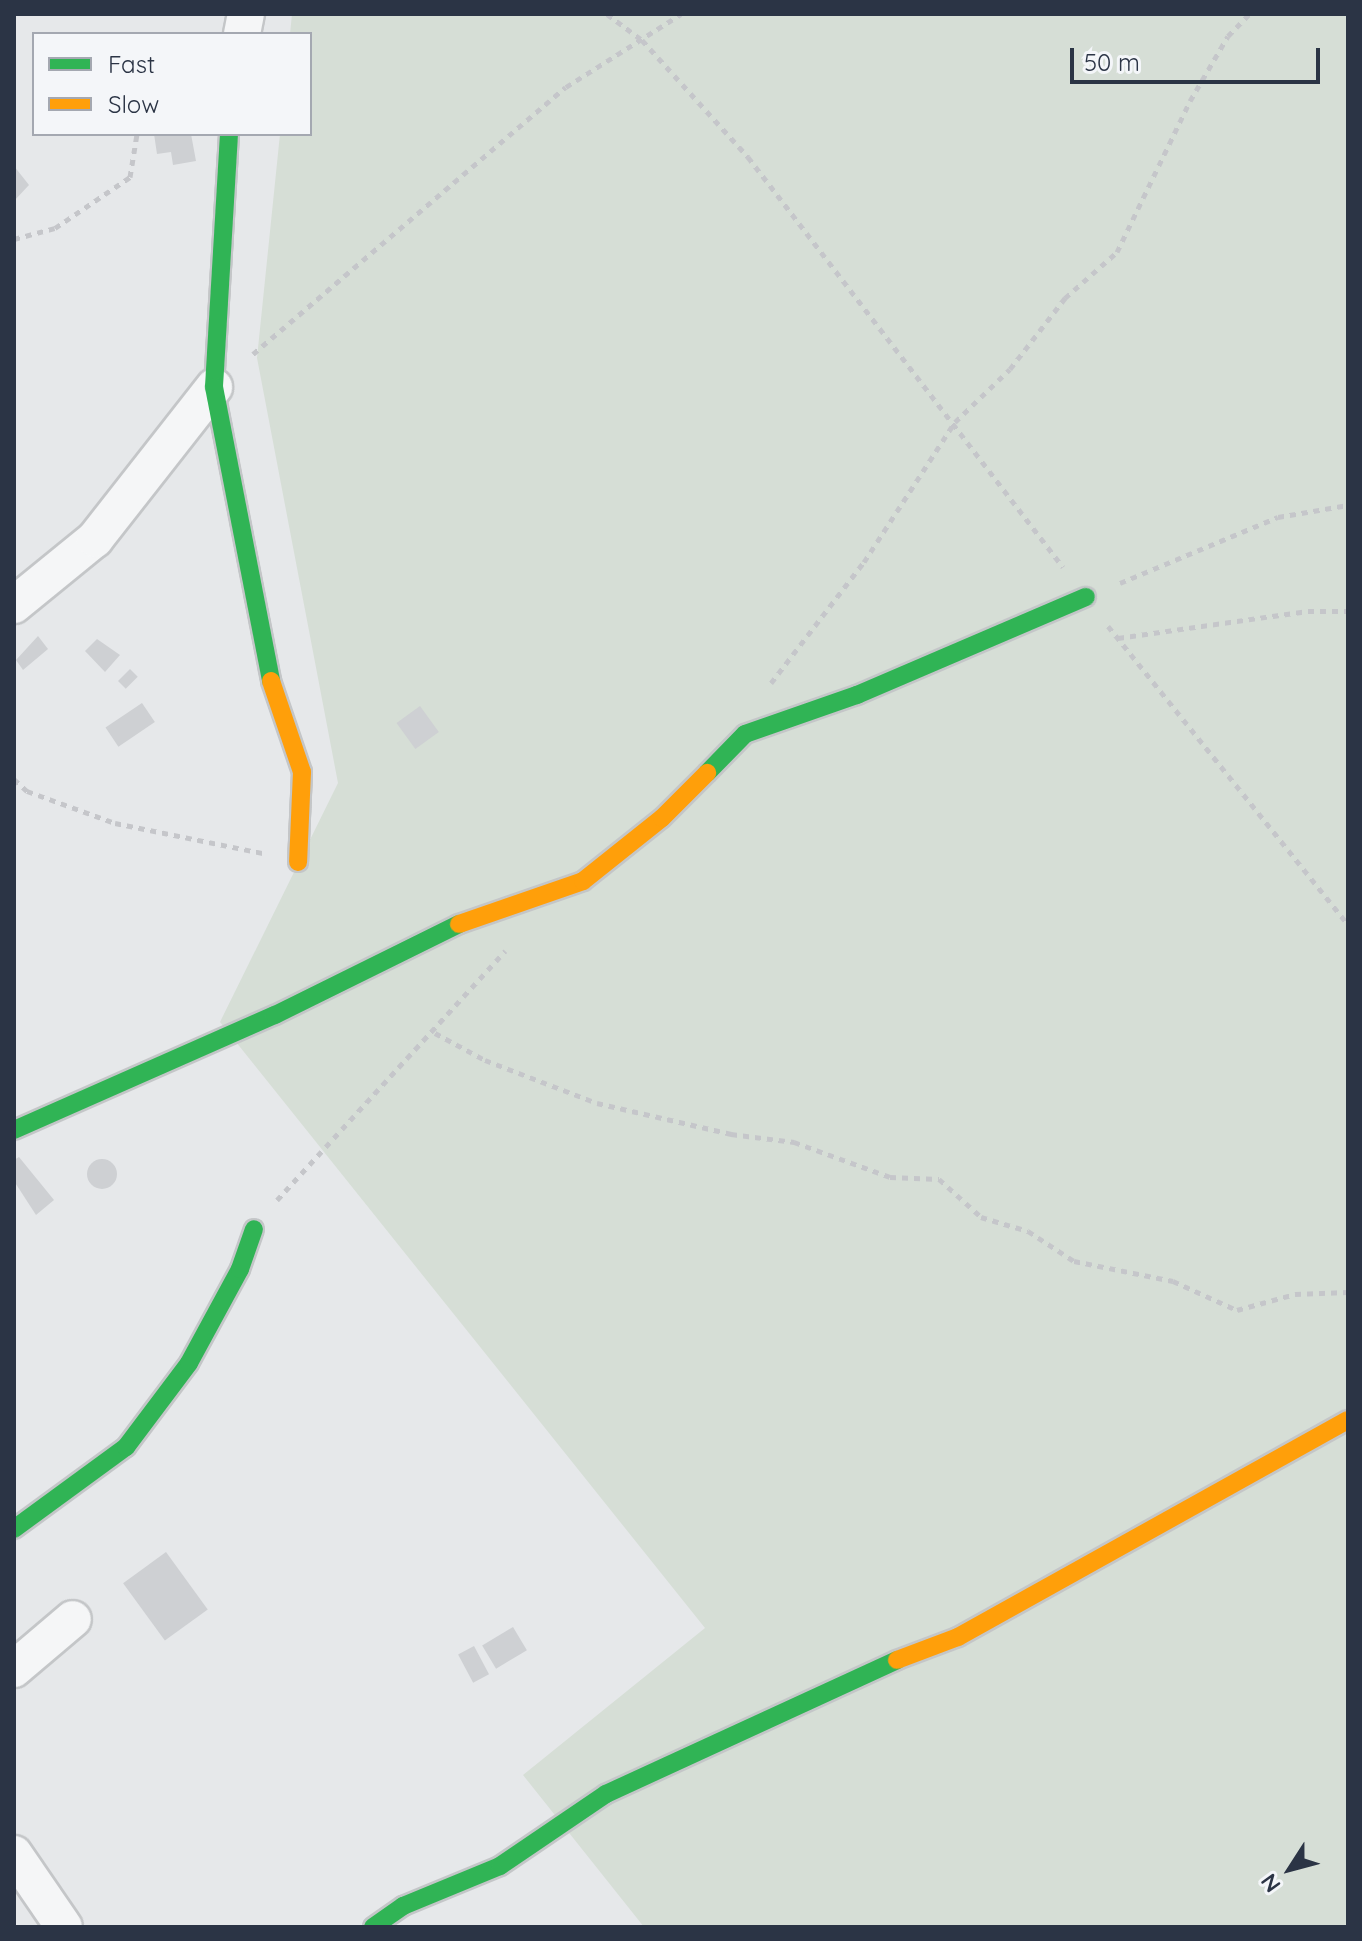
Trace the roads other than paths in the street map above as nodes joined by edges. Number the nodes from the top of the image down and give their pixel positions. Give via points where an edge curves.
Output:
1 (229, 136) edge
2 (214, 387) junction
3 (1086, 597) road end
4 (14, 605) edge
5 (298, 862) road end
6 (14, 1130) edge
7 (254, 1229) road end
8 (1348, 1420) edge
9 (14, 1529) edge
10 (73, 1619) dead end
11 (14, 1669) edge
12 (14, 1854) edge
13 (64, 1927) edge
14 (373, 1927) edge

1 - 2 street
2 - 4 street via 95,539
2 - 5 street via 255,585 262,655 302,772
3 - 6 street via 857,695 745,734 662,818 583,881 460,924 275,1015
7 - 9 street via 240,1269 189,1363 126,1447
8 - 14 street via 958,1637 852,1677 795,1709 716,1740 606,1794 500,1866 403,1906
10 - 11 street
12 - 13 street

